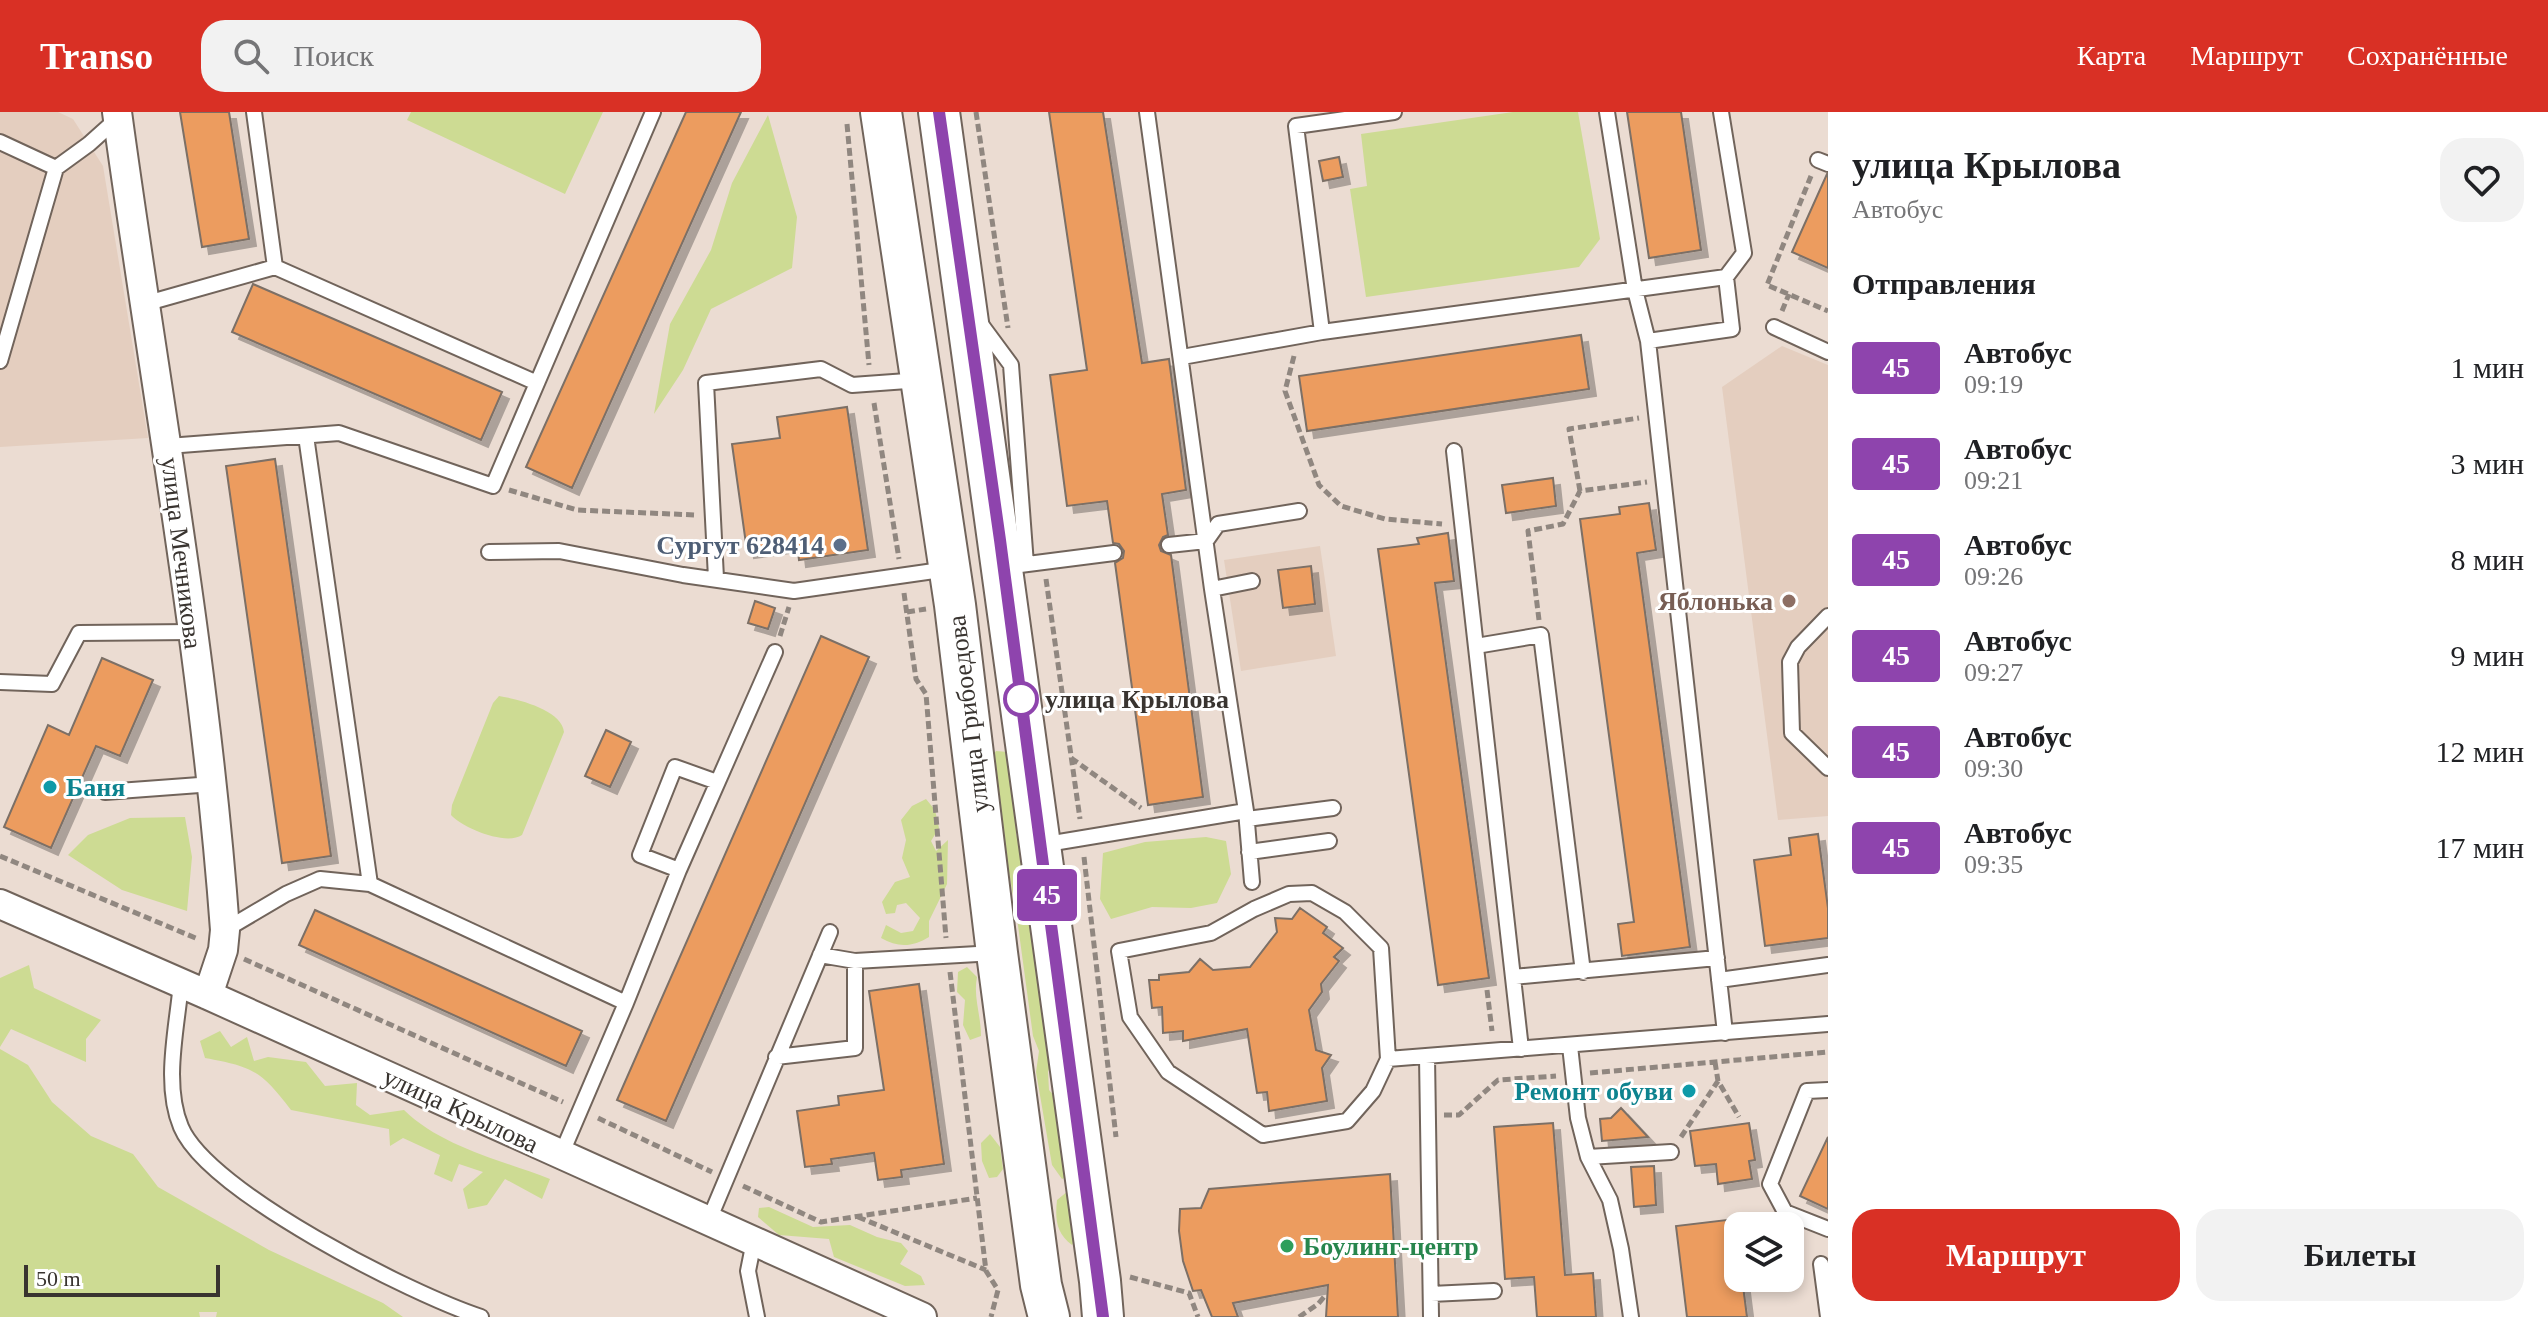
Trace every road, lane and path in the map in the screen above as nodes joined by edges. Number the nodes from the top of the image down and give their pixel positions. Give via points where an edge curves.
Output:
1 (254, 112) edge
2 (653, 112) edge
3 (846, 112) edge
4 (881, 112) edge
5 (939, 112) edge
6 (1147, 112) edge
7 (1394, 112) edge
8 (1607, 112) edge
9 (1721, 112) edge
10 (118, 115) edge
11 (1295, 119) edge
12 (0, 142) edge
13 (1823, 162) edge
14 (56, 168) junction
15 (275, 267) junction
16 (1726, 277) junction
17 (1635, 290) junction
18 (144, 304) junction
19 (1828, 311) edge
20 (1774, 327) dead end
21 (1322, 332) junction
22 (1300, 336) junction
23 (1648, 341) junction
24 (1828, 352) edge
25 (1182, 357) junction
26 (0, 361) edge
27 (921, 380) junction
28 (537, 383) junction
29 (871, 385) junction
30 (1656, 415) junction
31 (306, 436) junction
32 (168, 446) junction
33 (1454, 451) dead end
34 (1664, 479) junction
35 (493, 486) junction
36 (1580, 491) junction
37 (1299, 511) dead end
38 (713, 516) junction
39 (1463, 525) junction
40 (1206, 541) junction
41 (1169, 545) dead end
42 (489, 552) dead end
43 (1114, 553) dead end
44 (1015, 566) junction
45 (949, 569) junction
46 (902, 576) junction
47 (716, 578) junction
48 (1252, 581) dead end
49 (1212, 589) junction
50 (794, 591) junction
51 (1828, 616) edge
52 (192, 632) junction
53 (1541, 635) junction
54 (1476, 646) junction
55 (775, 652) joint
56 (0, 682) edge
57 (1828, 768) edge
58 (717, 782) junction
59 (214, 784) junction
60 (105, 792) dead end
61 (1333, 808) dead end
62 (1246, 815) junction
63 (1164, 824) junction
64 (1083, 839) junction
65 (1329, 841) dead end
66 (1040, 845) junction
67 (1249, 852) junction
68 (0, 856) edge
69 (679, 870) junction
70 (1252, 882) dead end
71 (370, 884) junction
72 (0, 904) edge
73 (830, 932) dead end
74 (224, 940) junction
75 (997, 953) junction
76 (820, 955) junction
77 (948, 955) junction
78 (1717, 958) junction
79 (855, 961) junction
80 (1828, 965) edge
81 (1583, 972) junction
82 (1513, 977) junction
83 (1719, 980) junction
84 (181, 983) junction
85 (208, 995) junction
86 (626, 1003) junction
87 (1828, 1024) edge
88 (1725, 1033) junction
89 (1570, 1046) junction
90 (1521, 1049) junction
91 (1828, 1052) edge
92 (776, 1057) junction
93 (1427, 1057) junction
94 (1388, 1059) junction
95 (1715, 1062) junction
96 (1574, 1074) junction
97 (1718, 1081) junction
98 (1828, 1090) edge
99 (581, 1110) junction
100 (1428, 1116) junction
101 (1739, 1117) dead end
102 (1118, 1152) dead end
103 (1671, 1152) joint
104 (561, 1155) junction
105 (1588, 1157) junction
106 (728, 1179) junction
107 (977, 1198) junction
108 (858, 1217) junction
109 (709, 1220) junction
110 (1828, 1229) edge
111 (754, 1241) junction
112 (1821, 1264) dead end
113 (986, 1271) junction
114 (1133, 1290) dead end
115 (1494, 1291) dead end
116 (1431, 1294) junction
117 (1324, 1297) dead end
118 (481, 1317) edge
119 (757, 1317) edge
120 (922, 1317) edge
121 (991, 1317) edge
122 (1049, 1317) edge
123 (1103, 1317) edge
124 (1198, 1317) edge
125 (1299, 1317) edge
126 (1431, 1317) edge
127 (1631, 1317) edge
128 (1828, 1317) edge

1 - 15 lane
2 - 28 lane
3 - 29 path
4 - 27 main road, улица Грибоедова
5 - 44 main road, улица Грибоедова via 967,305
6 - 25 lane
7 - 11 lane
8 - 17 lane
9 - 16 lane via 1744,253
10 - 14 lane
10 - 18 street, улица Мечникова
11 - 21 lane
12 - 14 lane
13 - 19 path via 1767,285
14 - 26 lane
15 - 18 lane
15 - 28 lane
16 - 17 lane
16 - 23 lane via 1732,329
17 - 21 lane
17 - 23 lane
18 - 32 street, улица Мечникова
20 - 24 lane
21 - 22 lane
22 - 25 lane
22 - 39 path via 1285,391 1319,485 1341,506 1385,519
23 - 30 lane
25 - 40 lane
27 - 29 lane
27 - 45 main road, улица Грибоедова
28 - 35 lane
29 - 38 lane via 852,385 821,369 706,383
29 - 46 path
30 - 34 lane
30 - 36 path via 1569,429
31 - 32 lane
31 - 35 lane via 339,433
31 - 71 lane
32 - 52 street, улица Мечникова
33 - 39 lane
34 - 36 path
34 - 78 lane
35 - 38 path via 577,510
36 - 53 path via 1563,524 1528,531
37 - 40 lane via 1218,524
38 - 47 lane
39 - 54 lane
40 - 41 lane
40 - 49 lane
42 - 47 lane via 559,551
43 - 44 lane
44 - 66 main road, улица Грибоедова
45 - 46 lane
45 - 75 main road, улица Грибоедова
46 - 50 lane
46 - 77 path via 916,679 926,694
47 - 50 lane
48 - 49 lane
49 - 62 lane
50 - 55 path
51 - 57 lane via 1790,662 1792,733
52 - 56 lane via 79,633 52,684
52 - 59 street, улица Мечникова
53 - 54 lane
53 - 81 lane
54 - 82 lane
55 - 58 lane
58 - 69 lane
58 - 69 lane via 675,767 640,855
59 - 60 lane
59 - 74 street, улица Мечникова
61 - 62 lane
62 - 63 lane
62 - 67 lane
63 - 64 lane
63 - 64 path via 1071,757
64 - 66 lane
64 - 102 path
65 - 67 lane
66 - 123 main road, улица Грибоедова
67 - 70 lane
68 - 74 path
69 - 86 lane
71 - 74 lane via 320,879 286,894
71 - 86 lane
72 - 84 street, улица Крылова
73 - 76 lane
74 - 85 street, улица Мечникова
74 - 99 path
75 - 77 lane
75 - 122 main road, улица Грибоедова
76 - 79 lane
76 - 92 lane
77 - 79 lane
77 - 107 path
78 - 81 lane
78 - 83 lane
79 - 92 lane via 855,1048
80 - 83 lane
81 - 82 lane
82 - 90 lane
83 - 88 lane
84 - 85 street, улица Крылова
84 - 118 lane via 173,1097 182,1129 210,1167 251,1199 371,1268 448,1307
85 - 104 street, улица Крылова
86 - 99 lane
87 - 88 lane
88 - 89 lane
89 - 90 lane
89 - 96 lane
90 - 93 lane
91 - 95 path
92 - 106 lane
93 - 94 lane
93 - 100 lane
94 - 94 lane via 1373,1091 1347,1121 1263,1135 1168,1072 1130,1017 1119,951 1211,933 1289,894 1312,893 1345,912 1381,948
95 - 96 path
95 - 97 path
96 - 100 path via 1498,1080 1459,1115
96 - 105 lane
97 - 101 path
97 - 103 path
98 - 110 lane via 1807,1091 1770,1184 1785,1212
99 - 104 lane
99 - 106 path
100 - 116 lane
103 - 105 lane
104 - 109 street, улица Крылова
105 - 127 lane via 1610,1200
106 - 108 path via 821,1222
106 - 109 lane
107 - 108 path
107 - 113 path
108 - 113 path
109 - 111 street, улица Крылова
111 - 119 lane via 748,1271
111 - 120 street, улица Крылова
112 - 128 lane
113 - 121 path via 998,1290
114 - 124 path via 1132,1277 1189,1293
115 - 116 lane
116 - 126 lane
117 - 125 path

